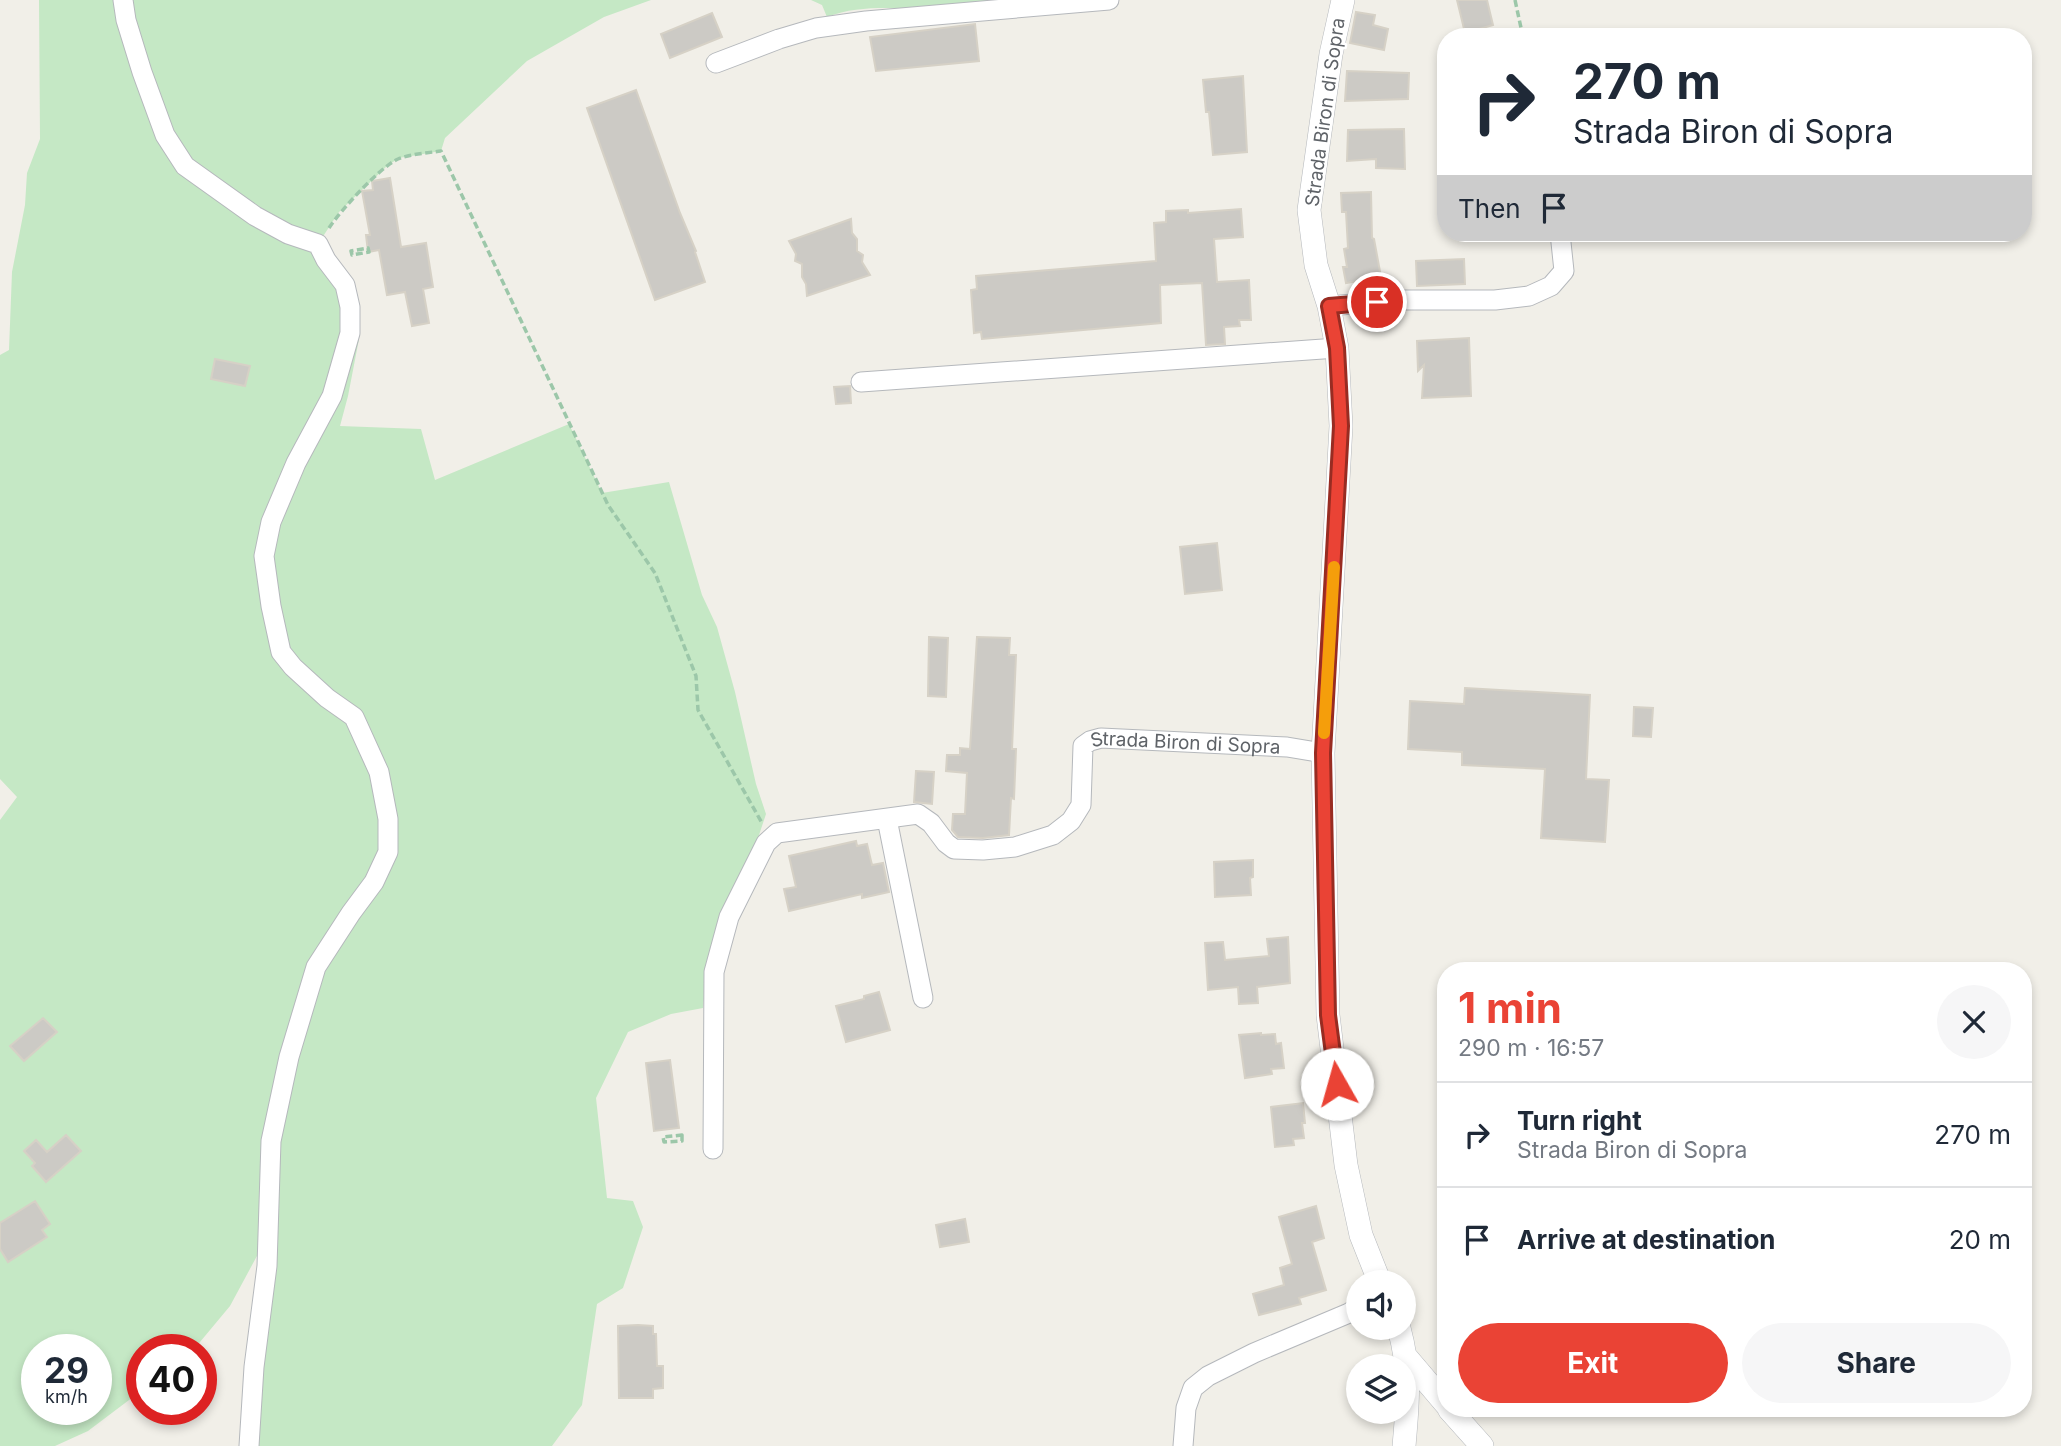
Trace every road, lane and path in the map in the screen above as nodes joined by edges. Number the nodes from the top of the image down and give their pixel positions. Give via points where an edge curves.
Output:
1 (123, 0) edge
2 (1109, 0) edge
3 (1343, 0) edge
4 (1515, 0) edge
5 (1520, 28) edge
6 (716, 63) dead end
7 (1561, 242) edge
8 (318, 244) junction
9 (1329, 306) junction
10 (1337, 348) junction
11 (861, 382) dead end
12 (1323, 753) junction
13 (887, 819) junction
14 (777, 833) junction
15 (923, 998) dead end
16 (682, 1141) joint
17 (713, 1149) dead end
18 (1375, 1270) edge
19 (1346, 1314) edge
20 (1416, 1369) edge
21 (1437, 1393) edge
22 (1456, 1417) edge
23 (1406, 1424) edge
24 (249, 1446) edge
25 (1182, 1446) edge
26 (1404, 1446) edge
27 (1482, 1446) edge

1 - 8 street via 165,135 185,166 256,216
2 - 6 street via 816,28
3 - 9 street, Strada Biron di Sopra via 1331,54 1310,211 1316,265
4 - 5 path
7 - 9 street via 1564,271 1551,286 1529,296
8 - 14 path via 339,212 387,166 399,159 441,151 608,505 655,573 696,676 698,710 762,822
8 - 24 street via 345,285 350,333 332,397 296,463 271,522 264,556 281,652 327,698 354,717 379,772 388,819 388,852 374,882 316,967 289,1057 271,1141 267,1266
9 - 10 street, Strada Biron di Sopra
10 - 11 street
10 - 12 street, Strada Biron di Sopra via 1340,438
12 - 13 street, Strada Biron di Sopra via 1287,747 1101,738 1083,746 1081,805 1071,821 1038,841 1015,847 954,849 918,814
12 - 18 street, Strada Biron di Sopra via 1328,1015 1346,1166 1361,1235
13 - 14 street, Strada Biron di Sopra
13 - 15 street
14 - 17 street via 765,843 729,917 714,972
16 - 16 path via 664,1142 663,1137 682,1135
19 - 25 street via 1254,1353 1193,1388
20 - 21 street
22 - 27 street
23 - 26 street

